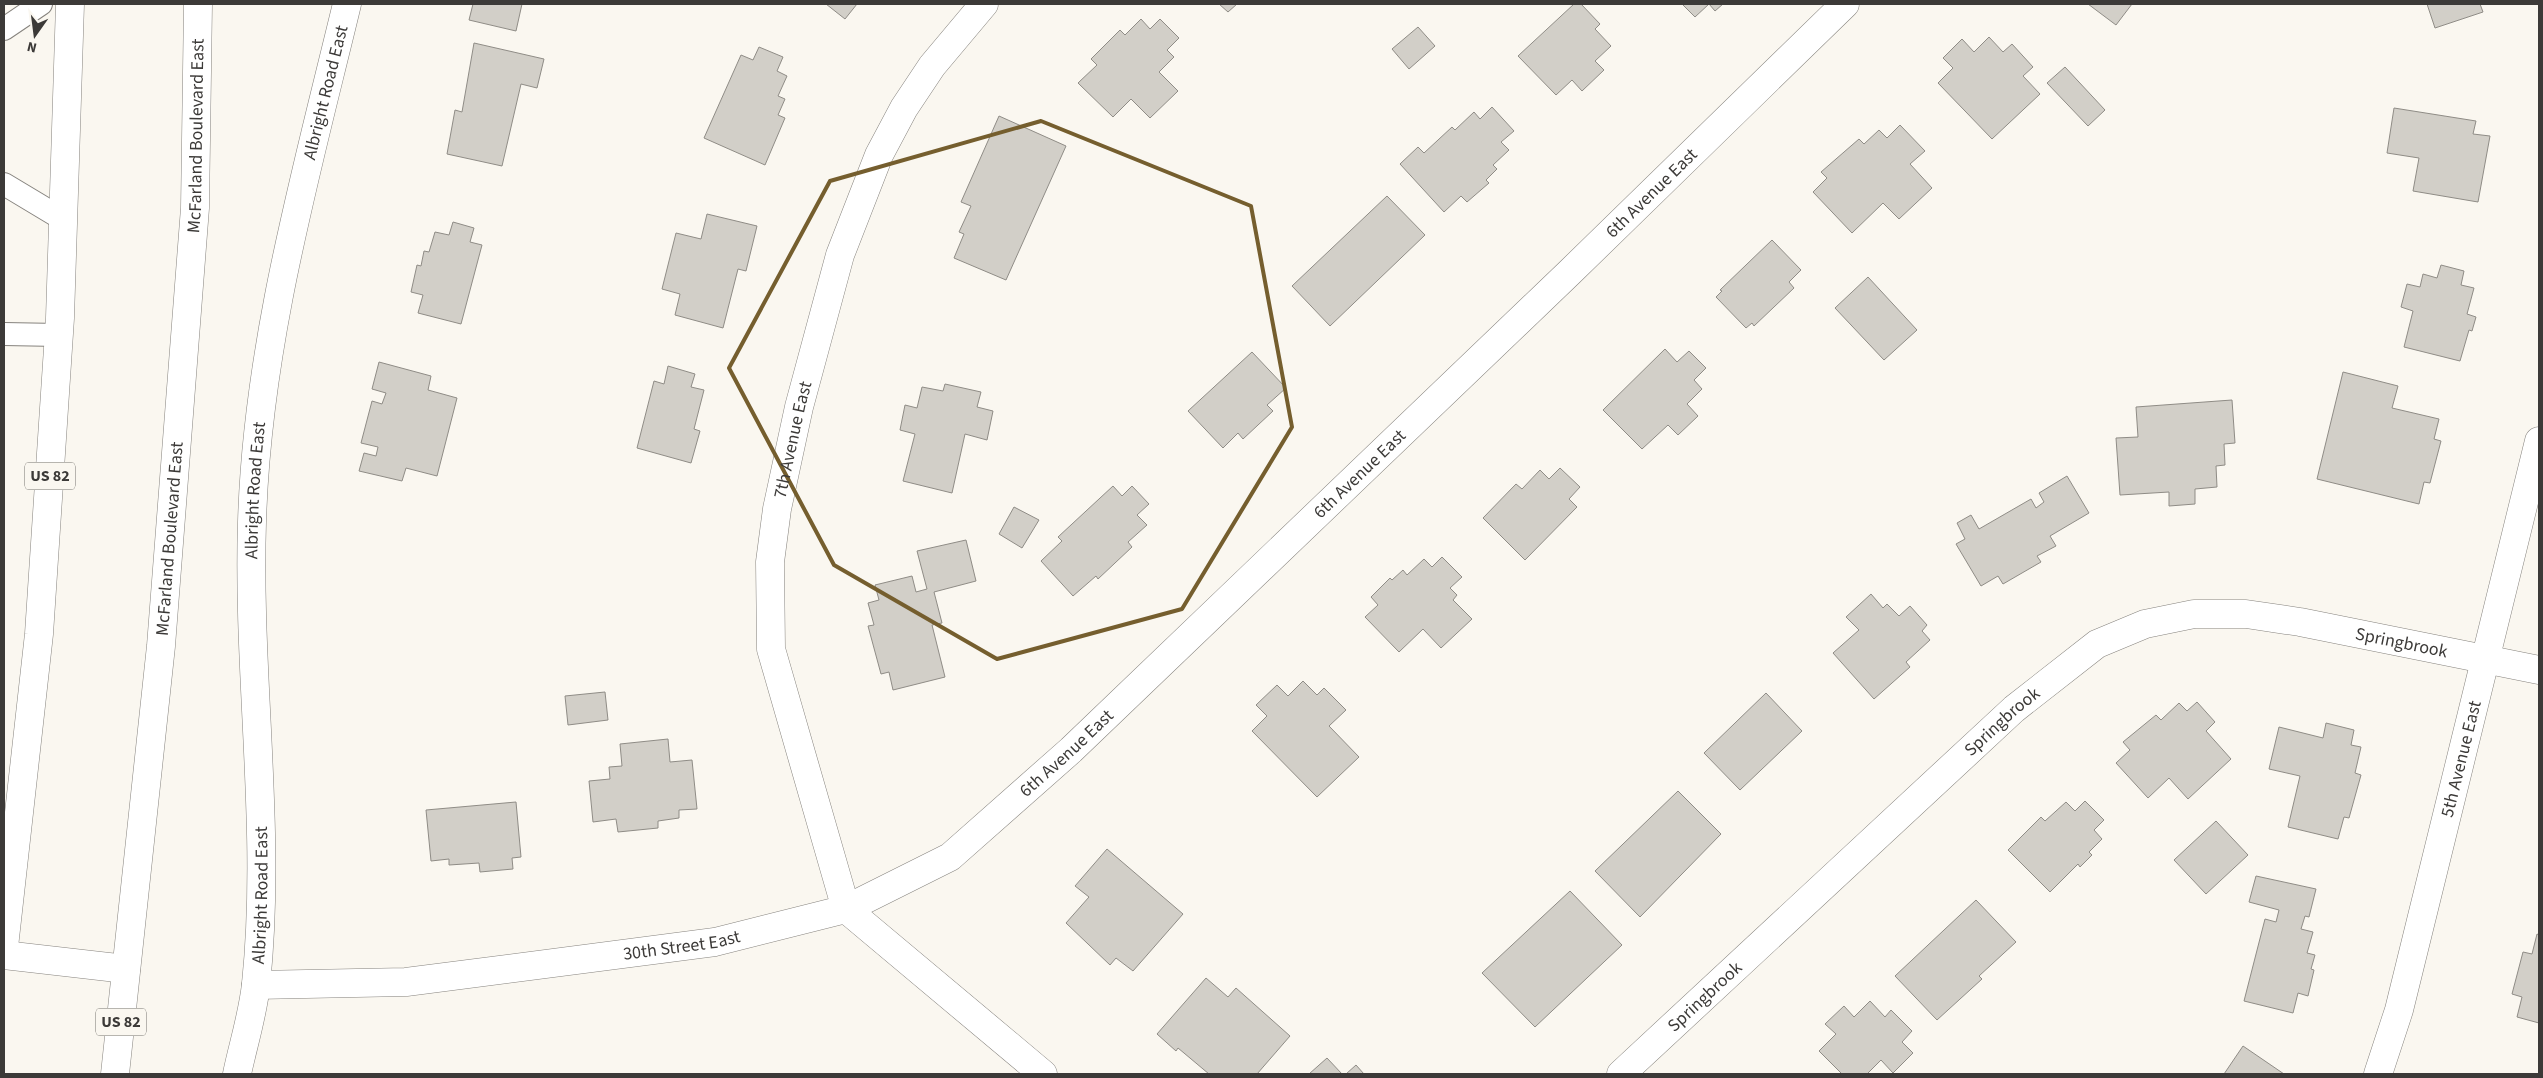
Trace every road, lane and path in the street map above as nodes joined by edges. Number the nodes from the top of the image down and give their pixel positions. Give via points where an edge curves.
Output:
1 (41, 4) edge
2 (70, 4) edge
3 (198, 4) edge
4 (347, 4) edge
5 (984, 4) edge
6 (1845, 4) edge
7 (4, 29) edge
8 (4, 184) edge
9 (64, 220) junction
10 (4, 334) edge
11 (59, 335) junction
12 (2539, 441) edge
13 (2485, 657) junction
14 (2539, 670) edge
15 (846, 909) junction
16 (4, 947) edge
17 (4, 955) edge
18 (126, 969) junction
19 (256, 986) junction
20 (115, 1074) edge
21 (237, 1074) edge
22 (1043, 1074) edge
23 (1621, 1074) edge
24 (2378, 1074) edge

1 - 7 lane
2 - 9 main road, US 82
3 - 18 main road, McFarland Boulevard East / US 82 via 195,208 161,646
4 - 19 main road, Albright Road East via 276,309 260,415 252,521 253,681 262,844
5 - 15 main road, 7th Avenue East via 932,66 878,155 840,256 799,407 776,509 770,562 771,649
6 - 15 main road, 6th Avenue East via 1071,750 950,857
8 - 9 lane
9 - 11 main road, US 82
10 - 11 lane
11 - 16 main road, US 82 via 39,634
12 - 13 main road, 5th Avenue East
13 - 14 main road, Springbrook
13 - 23 main road, Springbrook via 2246,614 2194,614 2145,624 2097,644 2014,709
13 - 24 main road, 5th Avenue East via 2399,1010
15 - 19 main road, 30th Street East via 714,942 406,982
15 - 22 main road
17 - 18 main road
18 - 20 main road, McFarland Boulevard East / US 82
19 - 21 main road, Albright Road East

